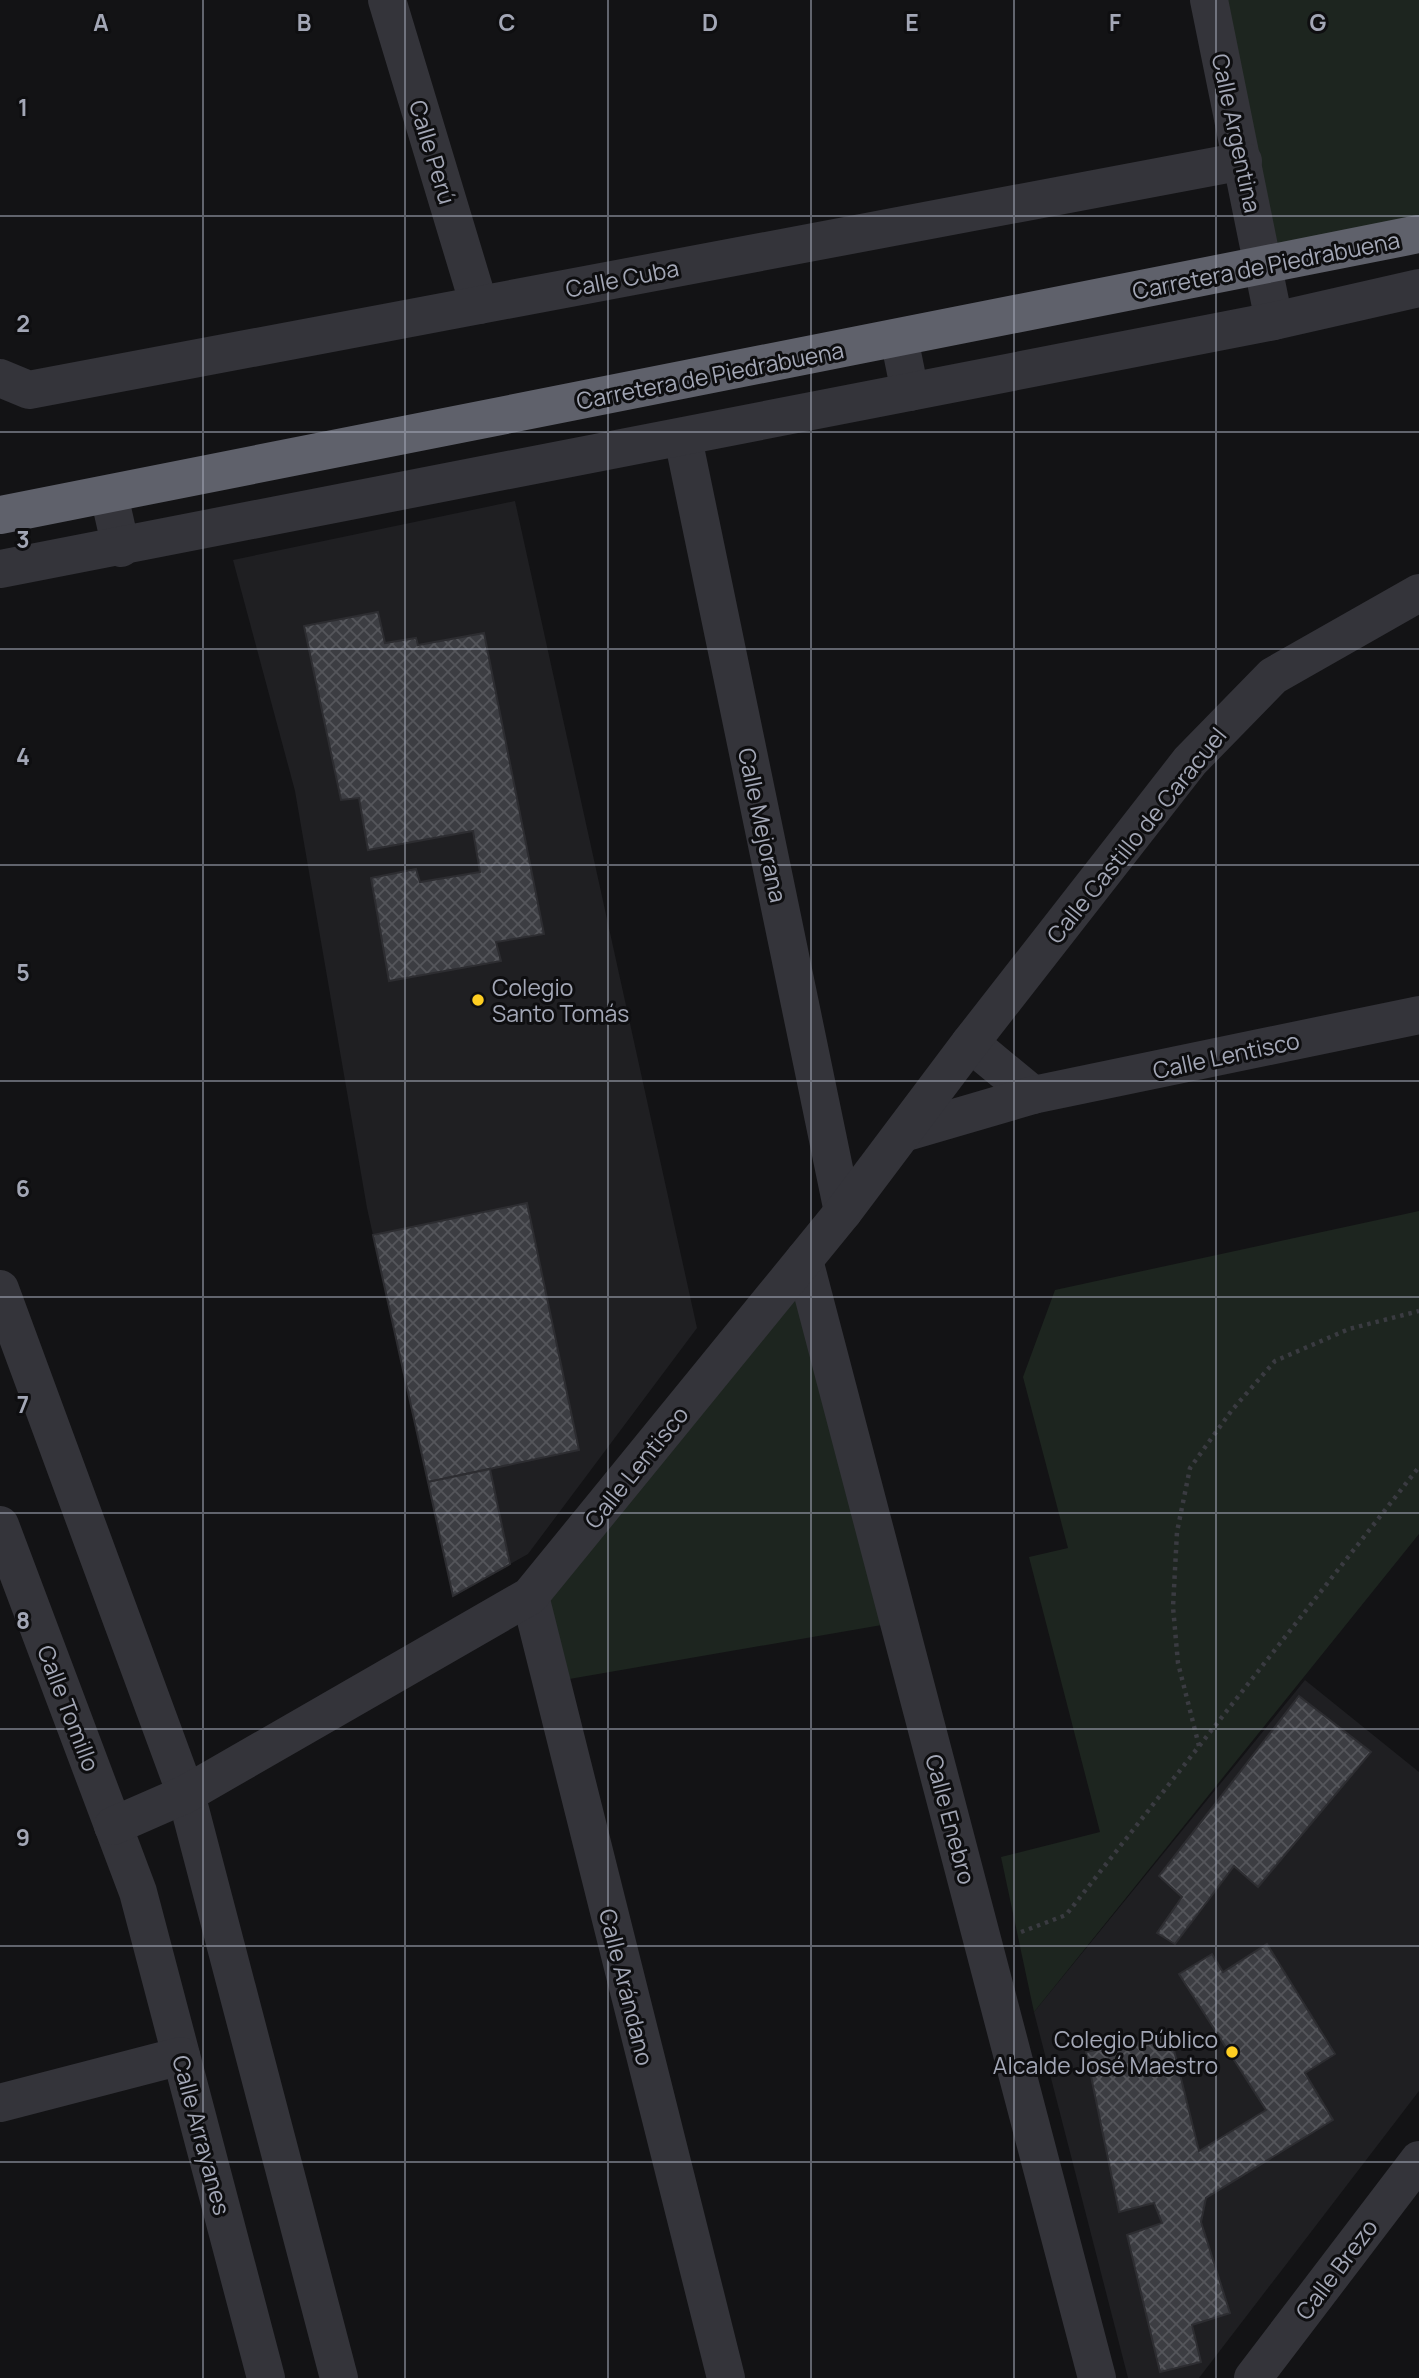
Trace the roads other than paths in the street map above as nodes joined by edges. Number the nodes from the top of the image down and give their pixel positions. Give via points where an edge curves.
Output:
1 (387, 0) edge
2 (1209, 0) edge
3 (1243, 161) junction
4 (1419, 234) edge
5 (1264, 267) junction
6 (1419, 288) edge
7 (479, 305) junction
8 (1274, 321) junction
9 (899, 338) junction
10 (1, 379) edge
11 (909, 392) junction
12 (392, 438) junction
13 (682, 438) junction
14 (404, 491) junction
15 (109, 495) junction
16 (0, 514) edge
17 (121, 548) junction
18 (0, 569) edge
19 (1419, 593) edge
20 (1419, 1015) edge
21 (970, 1043) junction
22 (1033, 1096) junction
23 (903, 1133) junction
24 (843, 1212) junction
25 (804, 1260) junction
26 (0, 1289) edge
27 (0, 1525) edge
28 (530, 1596) junction
29 (186, 1794) junction
30 (113, 1826) junction
31 (138, 1892) joint
32 (181, 2056) junction
33 (0, 2103) edge
34 (1419, 2160) edge
35 (1406, 2203) edge
36 (266, 2378) edge
37 (339, 2378) edge
38 (726, 2378) edge
39 (1097, 2378) edge
40 (1253, 2378) edge

1 - 7 street, Calle Perú
2 - 3 street, Calle Argentina
3 - 5 street, Calle Argentina
3 - 7 street, Calle Cuba
4 - 5 highway, Carretera de Piedrabuena
5 - 8 street, Calle Argentina
5 - 9 highway, Carretera de Piedrabuena
6 - 8 street
7 - 10 street, Calle Cuba via 29,390
8 - 11 street
9 - 11 street
9 - 12 highway, Carretera de Piedrabuena
11 - 13 street
12 - 14 street
12 - 15 highway, Carretera de Piedrabuena
13 - 14 street
13 - 24 street, Calle Mejorana
14 - 17 street
15 - 16 highway, Carretera de Piedrabuena
15 - 17 street
17 - 18 street
19 - 21 street, Calle Castillo de Caracuel via 1273,676 1190,761
20 - 22 street, Calle Lentisco
21 - 22 street
21 - 23 street, Calle Castillo de Caracuel
22 - 23 street, Calle Lentisco
23 - 24 street, Calle Lentisco
24 - 25 street, Calle Lentisco
25 - 28 street, Calle Lentisco
25 - 39 street, Calle Enebro
26 - 29 street
27 - 30 street, Calle Tomillo
28 - 29 street, Calle Lentisco
28 - 38 street, Calle Arándano
29 - 30 street, Calle Lentisco
29 - 37 street
30 - 31 street, Calle Tomillo
31 - 32 street, Calle Arrayanes
32 - 33 street
32 - 36 street, Calle Arrayanes
34 - 35 street, Calle Brezo
35 - 40 street, Calle Brezo

